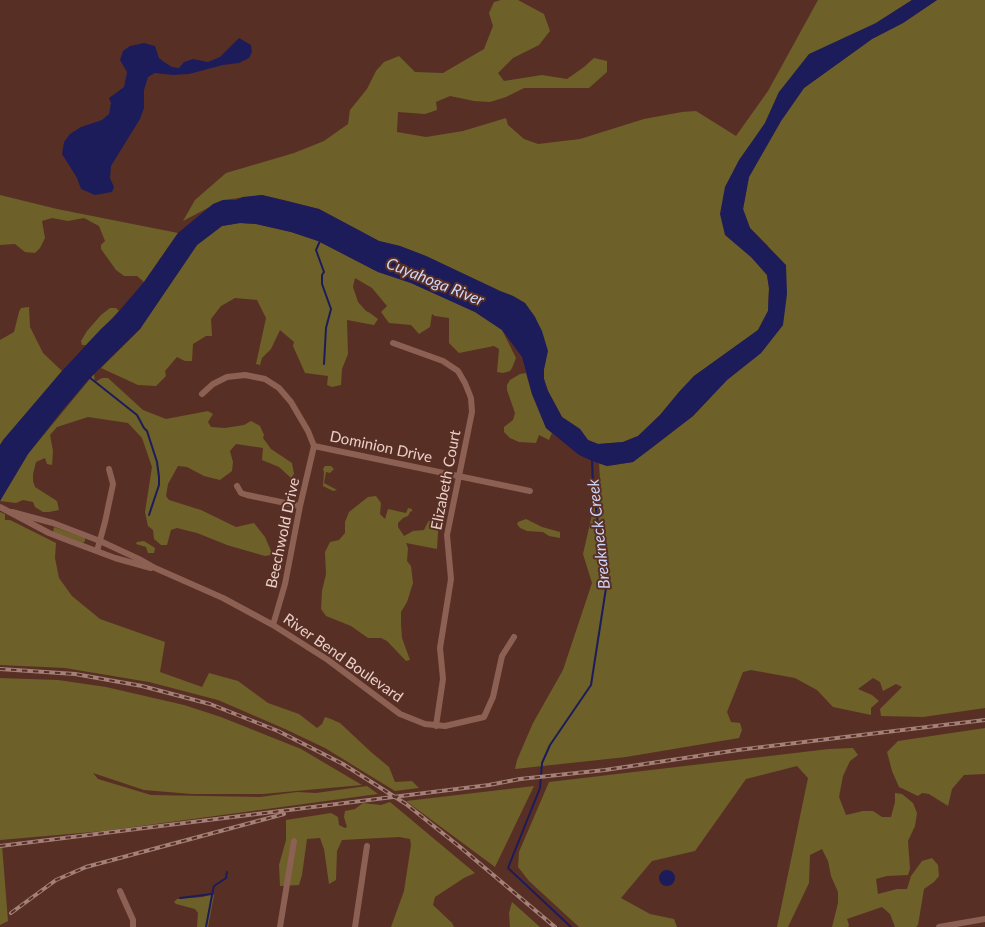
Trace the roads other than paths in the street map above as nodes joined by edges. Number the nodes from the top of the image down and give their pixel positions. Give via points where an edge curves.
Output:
1 (393, 343) dead end
2 (202, 394) dead end
3 (314, 446) junction
4 (110, 469) dead end
5 (458, 477) junction
6 (237, 486) dead end
7 (530, 492) dead end
8 (300, 506) junction
9 (6, 510) edge
10 (100, 541) junction
11 (96, 552) junction
12 (155, 568) junction
13 (273, 624) junction
14 (514, 637) dead end
15 (436, 726) junction
16 (294, 840) dead end
17 (367, 846) dead end
18 (120, 891) dead end
19 (985, 919) edge
20 (133, 927) edge
21 (280, 927) edge
22 (354, 927) edge
23 (939, 927) edge

1 - 5 street, Elizabeth Court via 443,362 458,371 466,383 472,412
2 - 3 street via 213,384 233,376 251,375 265,379 279,388 291,402
3 - 5 street, Dominion Drive
3 - 8 street, Beechwold Drive
4 - 10 street via 113,484
5 - 7 street, Dominion Drive
5 - 15 street, Elizabeth Court via 446,535 451,579 440,648 443,679
6 - 8 street via 247,495
8 - 13 street, Beechwold Drive via 285,584
9 - 10 street, River Bend Boulevard
9 - 11 street, River Bend Boulevard via 49,533
10 - 11 street
10 - 12 street, River Bend Boulevard
11 - 12 street, River Bend Boulevard
12 - 13 street, River Bend Boulevard via 220,596
13 - 15 street, River Bend Boulevard via 400,714
14 - 15 street via 502,656 493,698 484,717 455,725
16 - 21 street
17 - 22 street
18 - 20 street
19 - 23 street

